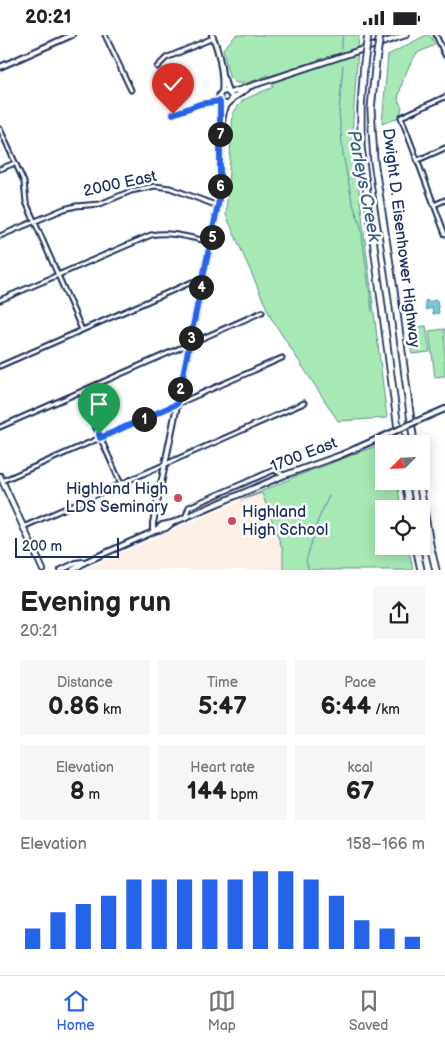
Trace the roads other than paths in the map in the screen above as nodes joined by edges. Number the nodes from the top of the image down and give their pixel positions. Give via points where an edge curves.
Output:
1 (72, 35) edge
2 (105, 35) edge
3 (368, 35) edge
4 (380, 35) edge
5 (406, 35) edge
6 (436, 35) edge
7 (213, 36) edge
8 (445, 55) edge
9 (0, 67) edge
10 (157, 67) dead end
11 (222, 76) junction
12 (249, 87) junction
13 (131, 90) dead end
14 (222, 92) junction
15 (229, 93) junction
16 (445, 97) edge
17 (232, 99) junction
18 (220, 101) junction
19 (227, 105) junction
20 (173, 114) dead end
21 (220, 127) junction
22 (0, 129) edge
23 (445, 148) edge
24 (418, 160) junction
25 (15, 163) junction
26 (0, 169) edge
27 (445, 200) edge
28 (218, 205) junction
29 (434, 205) junction
30 (34, 221) junction
31 (445, 234) edge
32 (0, 236) edge
33 (211, 242) junction
34 (58, 275) junction
35 (203, 280) junction
36 (0, 300) edge
37 (262, 312) dead end
38 (82, 330) junction
39 (189, 344) junction
40 (282, 358) dead end
41 (0, 366) edge
42 (80, 392) junction
43 (304, 403) dead end
44 (177, 404) junction
45 (445, 409) edge
46 (0, 427) edge
47 (399, 435) edge
48 (413, 435) edge
49 (100, 438) junction
50 (164, 465) junction
51 (285, 475) junction
52 (1, 479) edge
53 (121, 484) junction
54 (421, 490) edge
55 (185, 518) junction
56 (23, 527) junction
57 (153, 532) junction
58 (418, 555) edge
59 (85, 562) junction
60 (43, 569) edge
61 (60, 570) edge
62 (73, 570) edge
63 (421, 570) edge
64 (436, 570) edge

1 - 9 street
2 - 13 street
3 - 47 highway, Dwight D. Eisenhower Highway, bridge via 361,147
4 - 48 highway, Dwight D. Eisenhower Highway, bridge via 371,109 374,161
5 - 12 street
6 - 8 street
7 - 10 street via 166,58
7 - 11 street
11 - 14 street
11 - 15 street
12 - 15 street
12 - 17 street
14 - 15 street
14 - 18 street
15 - 17 street
16 - 24 street via 402,117
17 - 19 street
18 - 19 street
18 - 20 street
18 - 21 street
19 - 21 street
21 - 28 street
22 - 25 street
23 - 24 street
24 - 29 street
25 - 26 street
25 - 30 street
27 - 29 street
28 - 30 street, 2000 East via 156,186 131,191 100,204 67,208
28 - 33 street
29 - 31 street
30 - 32 street, 2000 East
30 - 34 street
33 - 34 street via 173,234 151,235
33 - 35 street
34 - 36 street
34 - 38 street
35 - 38 street
35 - 39 street
37 - 39 street
38 - 41 street
39 - 42 street
39 - 44 street
40 - 44 street
42 - 46 street
42 - 49 street
43 - 50 street
44 - 49 street
44 - 50 street
45 - 51 street, 1700 East, bridge via 341,455
49 - 52 street
49 - 53 street
50 - 53 street
50 - 57 street
51 - 55 street, 1700 East
51 - 55 street via 274,470 189,507
52 - 56 main road
53 - 56 street
54 - 64 highway
55 - 57 street, 1700 East via 162,525
56 - 60 main road
57 - 59 street, 1700 East
58 - 63 highway
59 - 61 street
59 - 62 street, 1700 East

